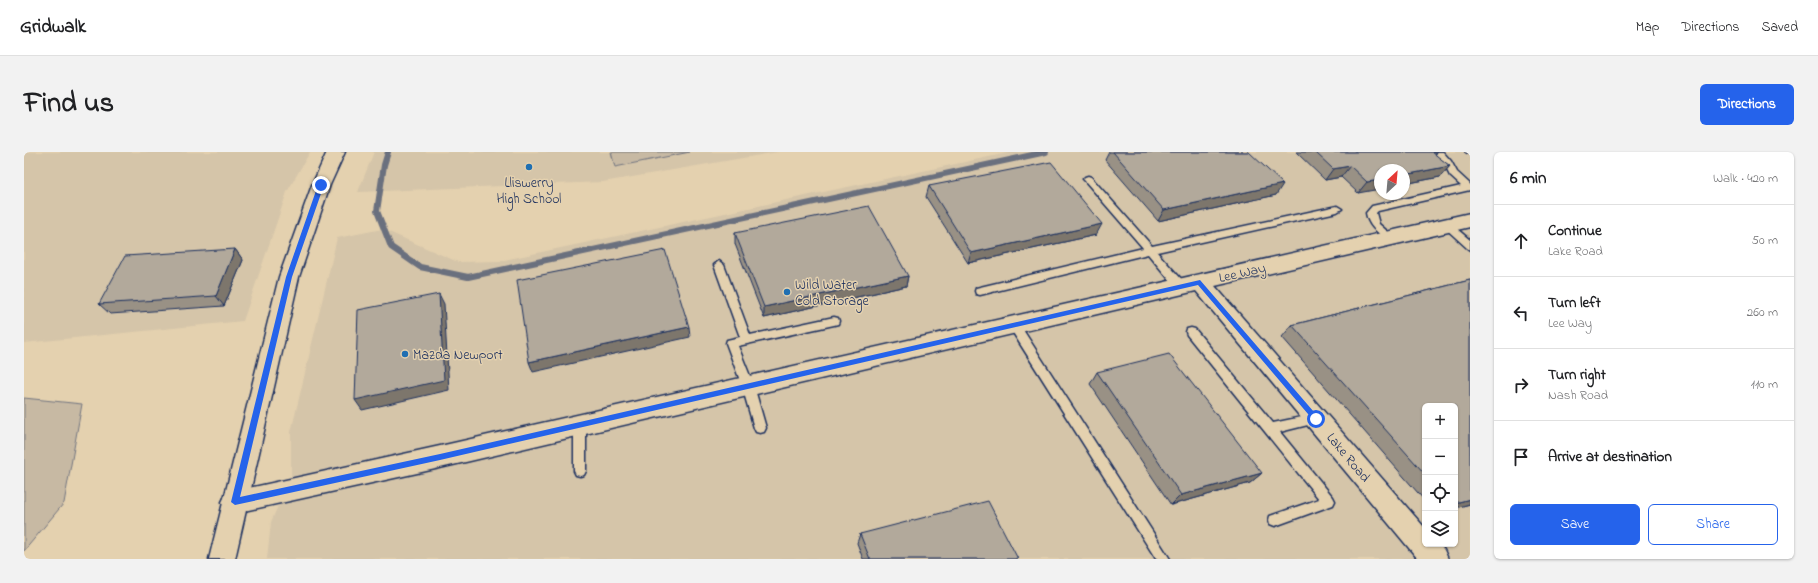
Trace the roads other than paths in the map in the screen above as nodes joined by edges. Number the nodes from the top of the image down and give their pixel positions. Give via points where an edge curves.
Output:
1 (336, 152) edge
2 (1438, 152) edge
3 (1088, 179) dead end
4 (1469, 187) edge
5 (1337, 209) dead end
6 (1470, 220) edge
7 (1447, 225) junction
8 (1390, 238) junction
9 (1470, 246) edge
10 (1150, 250) junction
11 (719, 265) dead end
12 (1190, 284) junction
13 (980, 291) dead end
14 (834, 321) dead end
15 (1014, 325) junction
16 (1191, 332) dead end
17 (746, 339) junction
18 (748, 386) junction
19 (1316, 419) junction
20 (580, 424) junction
21 (760, 428) dead end
22 (1270, 429) junction
23 (580, 471) dead end
24 (235, 502) junction
25 (1275, 520) dead end
26 (222, 559) edge
27 (1163, 559) edge
28 (1435, 559) edge

1 - 24 street via 321,185 289,277
2 - 4 lane via 1448,163 1453,174
3 - 10 lane
4 - 8 lane via 1375,208 1371,213 1372,220
5 - 10 lane
6 - 7 street, Lee Way
7 - 8 street, Lee Way
7 - 9 lane
8 - 12 street, Lee Way
10 - 12 lane
10 - 13 lane
11 - 17 lane
12 - 15 street, Lee Way
12 - 19 street, Lake Road
14 - 17 lane
15 - 18 street, Lee Way
15 - 27 lane
16 - 22 lane
17 - 18 lane via 731,343
18 - 20 street, Lee Way
18 - 21 lane
19 - 22 lane
19 - 28 street, Lake Road
20 - 23 lane
20 - 24 street, Lee Way
22 - 25 lane via 1329,501
24 - 26 street

